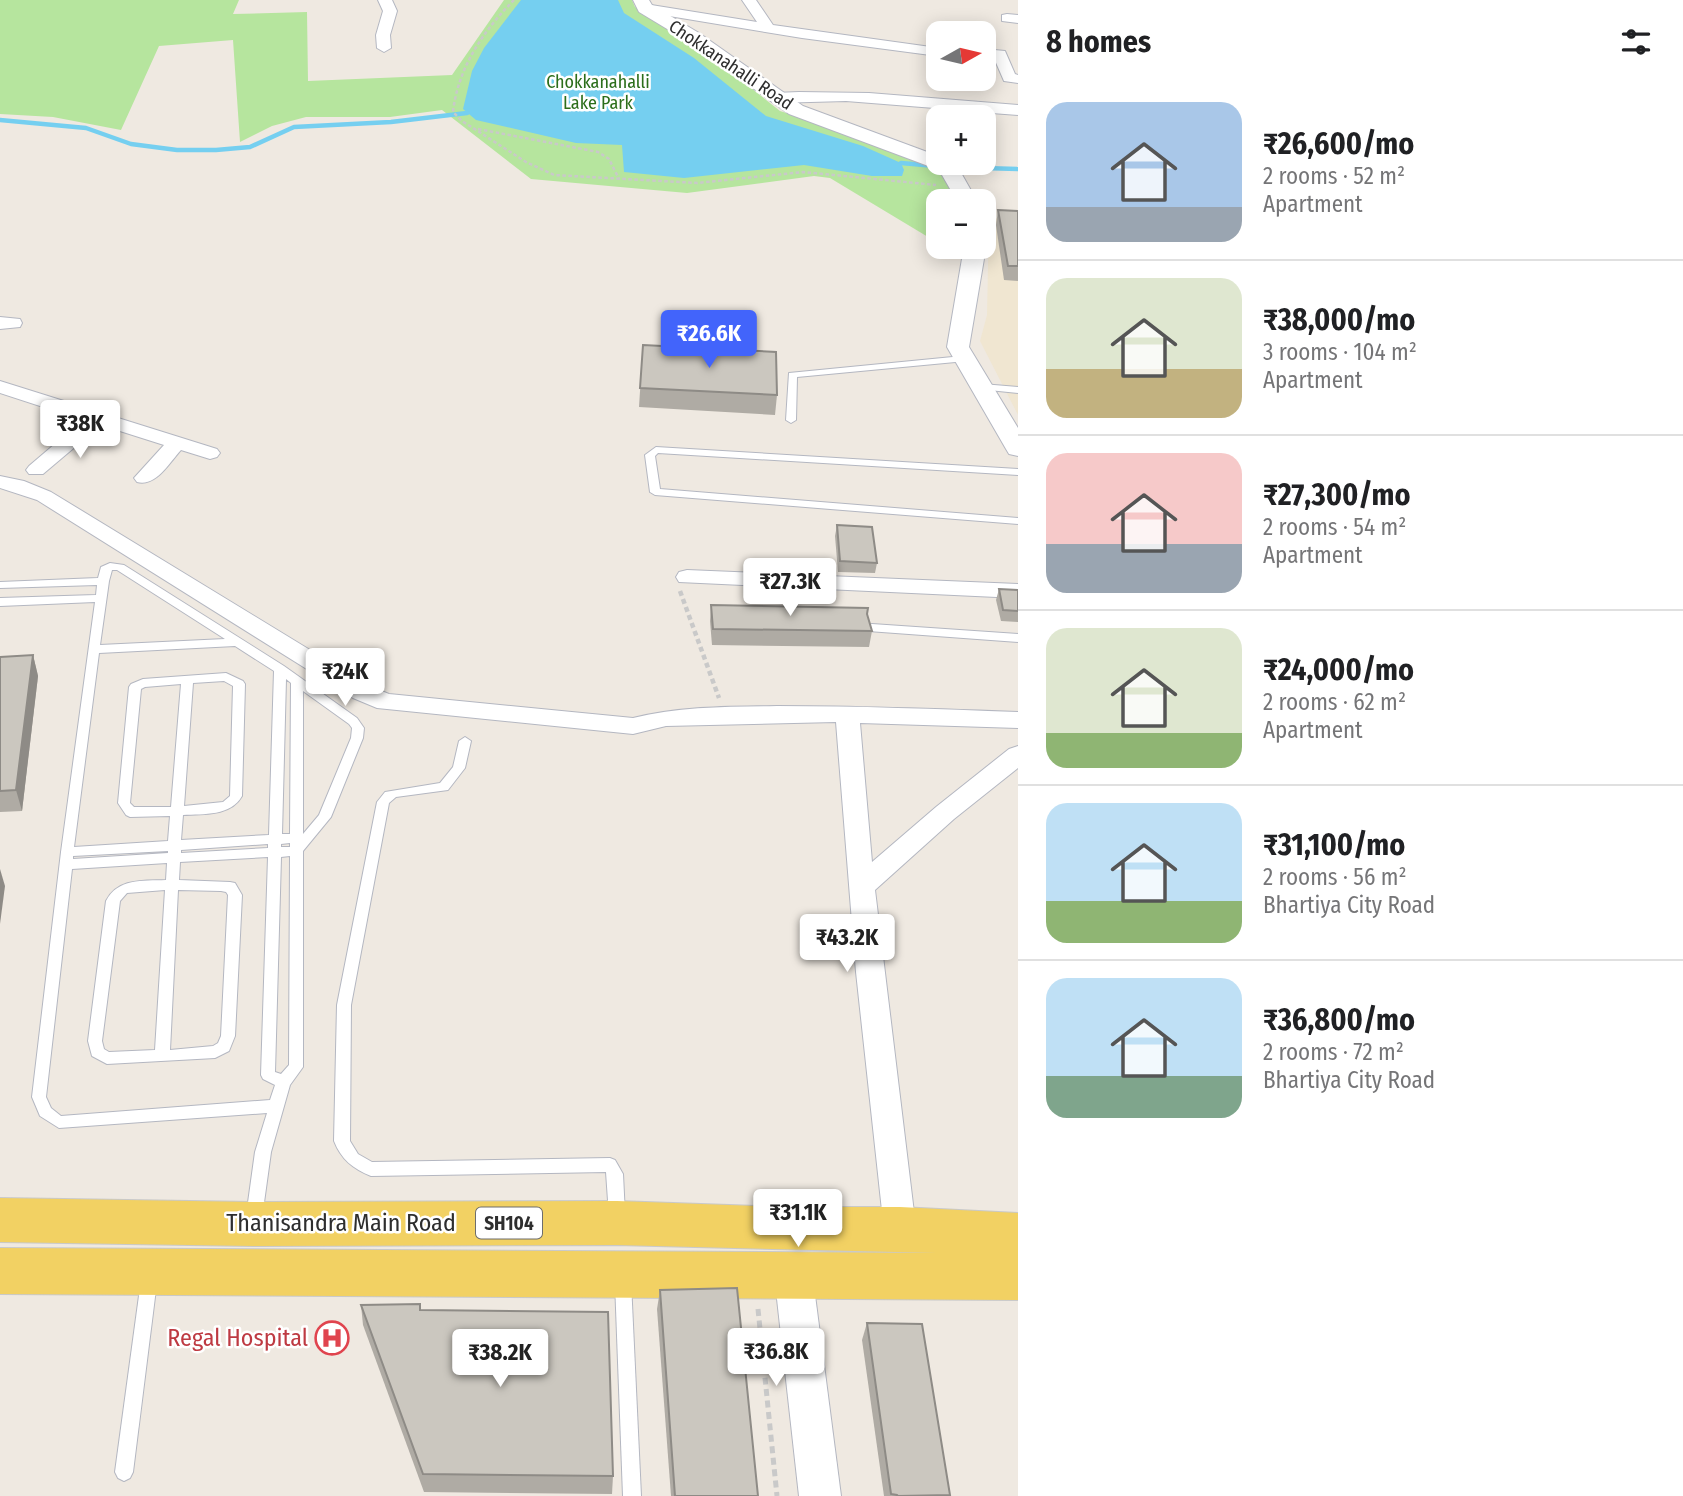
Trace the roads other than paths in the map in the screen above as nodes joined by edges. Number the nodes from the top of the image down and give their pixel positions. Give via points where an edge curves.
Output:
1 (385, 0) edge
2 (749, 0) edge
3 (643, 4) edge
4 (767, 27) junction
5 (384, 48) dead end
6 (926, 50) edge
7 (996, 54) edge
8 (1018, 79) edge
9 (775, 98) junction
10 (951, 105) edge
11 (996, 108) edge
12 (1018, 110) edge
13 (951, 177) edge
14 (973, 259) edge
15 (963, 359) junction
16 (0, 387) edge
17 (982, 387) junction
18 (1018, 390) edge
19 (97, 418) junction
20 (791, 420) dead end
21 (177, 443) junction
22 (1018, 449) edge
23 (210, 453) dead end
24 (36, 470) dead end
25 (1018, 472) edge
26 (144, 478) dead end
27 (0, 482) edge
28 (1018, 521) edge
29 (103, 581) junction
30 (682, 581) road end
31 (0, 585) edge
32 (1018, 591) edge
33 (101, 598) junction
34 (0, 602) edge
35 (872, 628) edge
36 (1018, 638) edge
37 (237, 642) junction
38 (94, 649) junction
39 (280, 669) junction
40 (187, 680) junction
41 (297, 681) junction
42 (847, 714) junction
43 (1018, 720) edge
44 (465, 741) dead end
45 (1018, 755) edge
46 (177, 809) junction
47 (296, 845) junction
48 (276, 846) junction
49 (174, 852) junction
50 (66, 858) junction
51 (170, 886) junction
52 (862, 886) junction
53 (162, 1056) junction
54 (283, 1082) junction
55 (276, 1106) junction
56 (0, 1220) edge
57 (617, 1223) junction
58 (253, 1224) junction
59 (900, 1229) junction
60 (1018, 1235) edge
61 (777, 1262) junction
62 (0, 1271) edge
63 (150, 1274) junction
64 (622, 1274) junction
65 (1018, 1277) edge
66 (124, 1472) dead end
67 (632, 1496) edge
68 (799, 1496) edge
69 (820, 1496) edge

1 - 5 street via 390,11
2 - 4 street
3 - 4 street
3 - 9 street, Chokkanahalli Road
4 - 6 street
7 - 8 street via 1009,78
9 - 10 street via 848,96
9 - 13 street, Chokkanahalli Road via 897,146
11 - 12 street
14 - 15 street via 958,347
15 - 17 street
15 - 20 lane via 792,376
16 - 19 street
17 - 18 lane
17 - 22 street
19 - 21 street
19 - 24 street
21 - 23 street
21 - 26 street
25 - 28 lane via 656,450 650,455 655,492
27 - 42 street via 44,496 373,699 633,726 666,718
29 - 31 lane
29 - 33 lane
29 - 37 lane via 105,569 120,567
30 - 32 street
33 - 34 lane
33 - 38 lane
35 - 36 lane
37 - 38 lane
37 - 39 lane
38 - 50 lane
39 - 41 lane
39 - 48 lane
40 - 46 lane
40 - 46 lane via 143,682 135,687 124,803 130,812
40 - 46 lane via 226,677 239,684 236,796 224,806
41 - 47 lane
41 - 47 lane via 358,727 325,817
42 - 43 street
42 - 52 street
44 - 57 lane via 459,768 444,787 396,793 383,802 344,1005 345,1151 371,1168 610,1165 615,1174
45 - 52 street
46 - 49 lane
47 - 48 lane
47 - 54 lane via 296,1067
48 - 49 lane
48 - 54 lane via 268,1075
49 - 50 lane
49 - 51 lane
50 - 55 lane via 39,1097 45,1112 59,1122
51 - 53 lane
51 - 53 lane via 124,889 113,901 95,1041 97,1052 107,1058
51 - 53 lane via 230,887 235,908 224,1047 215,1052
52 - 59 street
54 - 55 lane
55 - 58 lane via 263,1152
56 - 58 main road, Thanisandra Main Road / SH104
57 - 58 main road, Thanisandra Main Road / SH104
57 - 61 main road, Thanisandra Main Road / SH104
59 - 60 main road, Thanisandra Main Road / SH104
59 - 61 main road, Thanisandra Main Road / SH104
61 - 64 main road, Thanisandra Main Road / SH104
61 - 65 main road, Thanisandra Main Road / SH104
61 - 68 street
61 - 69 street
62 - 63 main road, Thanisandra Main Road / SH104
63 - 64 main road, Thanisandra Main Road / SH104
63 - 66 lane
64 - 67 lane

